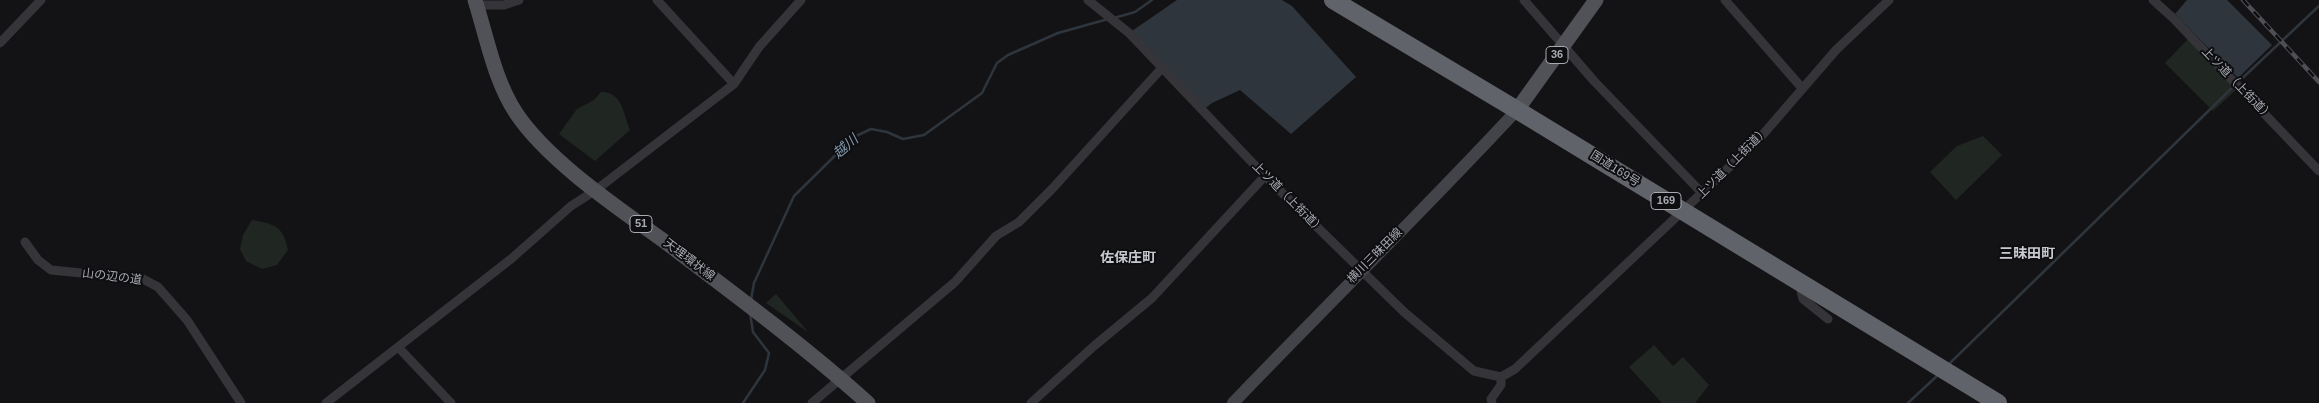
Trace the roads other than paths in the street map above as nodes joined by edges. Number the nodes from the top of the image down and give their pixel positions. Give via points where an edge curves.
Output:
1 (41, 0) edge
2 (519, 0) edge
3 (657, 0) edge
4 (801, 0) edge
5 (1088, 0) edge
6 (1333, 0) edge
7 (1524, 0) edge
8 (1596, 0) edge
9 (1725, 0) edge
10 (1889, 0) edge
11 (2153, 0) edge
12 (476, 2) edge
13 (0, 43) edge
14 (1564, 46) junction
15 (1161, 68) junction
16 (734, 84) junction
17 (1802, 88) junction
18 (1517, 110) junction
19 (2319, 171) edge
20 (1265, 176) junction
21 (596, 190) junction
22 (1702, 193) junction
23 (1683, 211) junction
24 (25, 242) dead end
25 (1360, 271) junction
26 (1805, 285) junction
27 (1828, 319) dead end
28 (398, 347) junction
29 (1501, 377) junction
30 (840, 378) junction
31 (241, 403) edge
32 (326, 403) edge
33 (451, 403) edge
34 (812, 403) edge
35 (868, 403) edge
36 (1030, 403) edge
37 (1233, 403) edge
38 (1492, 403) edge
39 (1998, 403) edge

1 - 13 street
2 - 12 street via 504,5
3 - 16 street
4 - 16 street via 759,47
5 - 15 street, 上ツ道（上街道） via 1129,33
6 - 18 highway, 国道169号 / 169
7 - 14 street
8 - 14 main road, 36
9 - 17 street
10 - 17 street, 上ツ道（上街道） via 1842,43
11 - 19 street, 上ツ道（上街道）
12 - 21 main road, 天理環状線 / 51 via 491,58 516,113 548,151
14 - 18 main road, 36
14 - 22 street
15 - 20 street, 上ツ道（上街道）
15 - 30 street via 1019,222 996,236 955,282
16 - 21 street
17 - 22 street, 上ツ道（上街道） via 1759,140
18 - 23 highway, 国道169号 / 169
18 - 25 main road, 横川三昧田線
20 - 25 street, 上ツ道（上街道）
20 - 36 street via 1152,298
21 - 28 street via 571,206 511,259
21 - 30 main road, 天理環状線 / 51 via 758,311
22 - 23 street, 上ツ道（上街道）
23 - 26 highway, 国道169号 / 169
23 - 29 street, 上ツ道（上街道） via 1515,369
24 - 31 street, 山の辺の道 via 38,260 51,270 143,279 158,288 186,320
25 - 29 street, 上ツ道（上街道） via 1467,366 1474,371
25 - 37 main road, 横川三昧田線
26 - 27 street via 1801,291 1803,299
26 - 39 highway, 国道169号 / 169
28 - 32 street
28 - 33 street
29 - 38 street via 1501,385 1491,399
30 - 34 street
30 - 35 main road, 天理環状線 / 51

